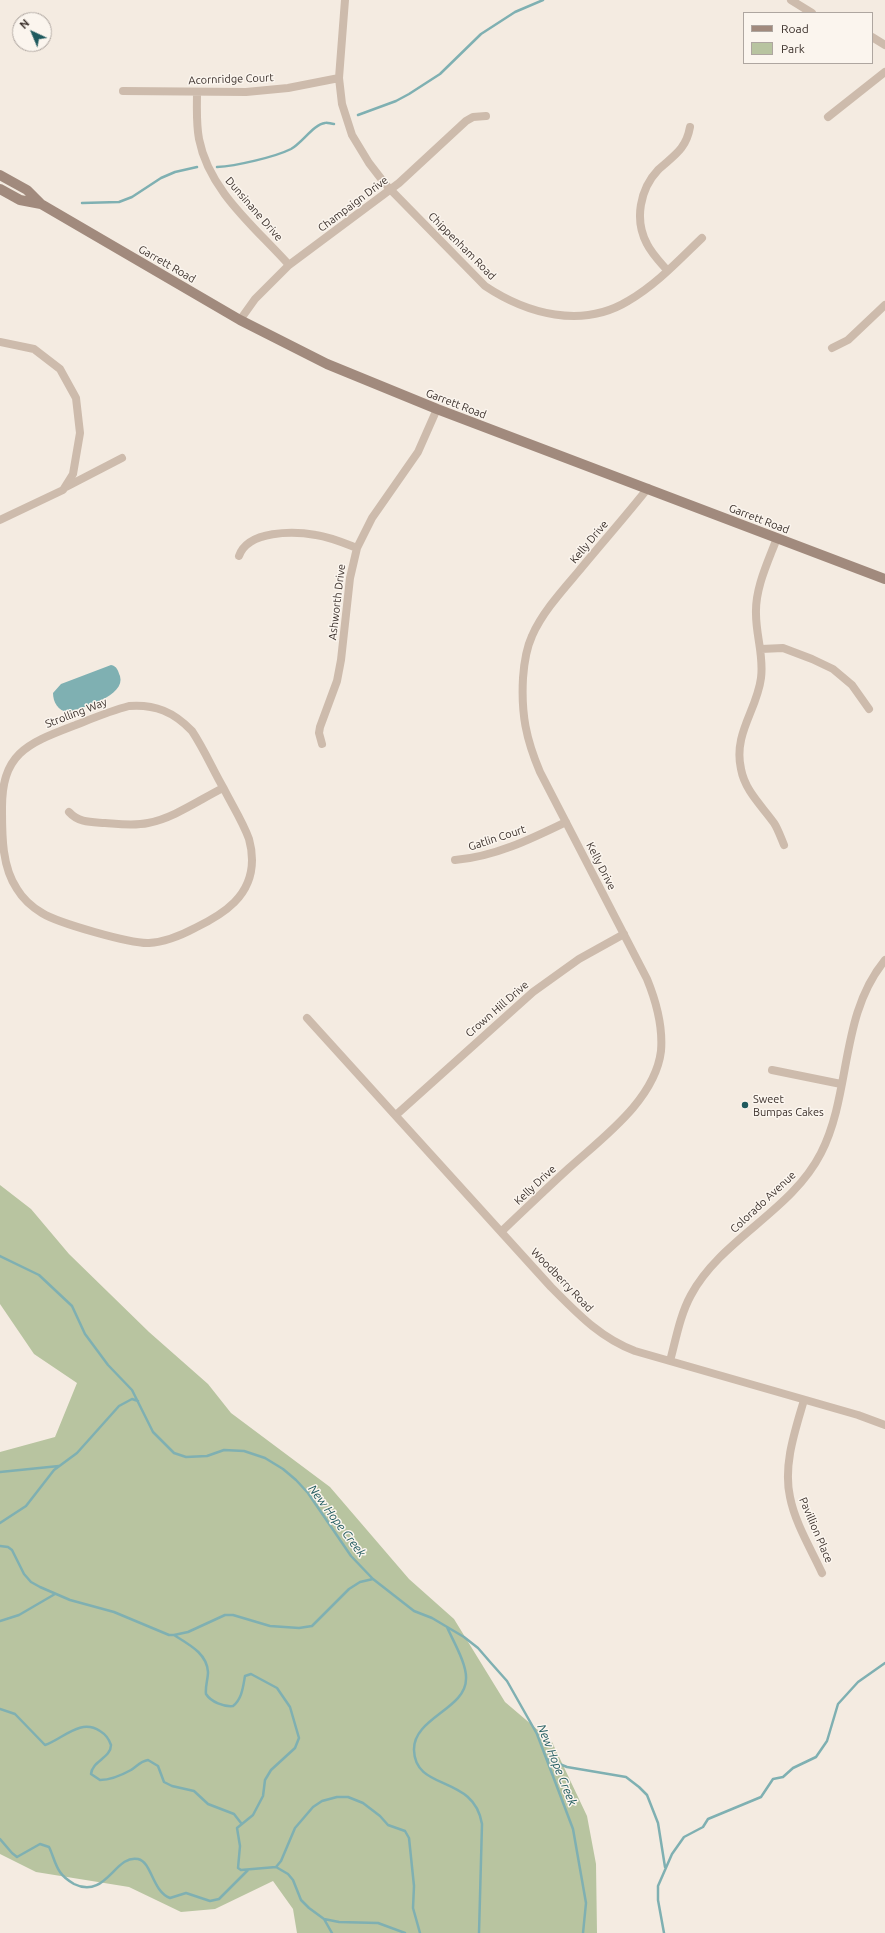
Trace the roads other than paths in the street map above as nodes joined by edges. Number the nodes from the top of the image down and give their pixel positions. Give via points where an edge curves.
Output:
1 (345, 0) edge
2 (791, 0) edge
3 (810, 12) edge
4 (873, 38) edge
5 (885, 45) edge
6 (885, 72) edge
7 (339, 78) junction
8 (123, 91) dead end
9 (197, 92) junction
10 (486, 116) dead end
11 (828, 117) dead end
12 (690, 127) dead end
13 (0, 175) edge
14 (0, 189) edge
15 (390, 190) junction
16 (41, 204) junction
17 (702, 238) dead end
18 (289, 265) junction
19 (667, 270) junction
20 (885, 305) edge
21 (240, 320) junction
22 (0, 342) edge
23 (832, 348) dead end
24 (437, 409) junction
25 (122, 458) dead end
26 (65, 487) junction
27 (648, 488) junction
28 (0, 520) edge
29 (777, 538) junction
30 (357, 548) junction
31 (239, 556) dead end
32 (885, 579) edge
33 (761, 649) junction
34 (868, 709) dead end
35 (322, 744) dead end
36 (223, 788) junction
37 (69, 812) dead end
38 (1, 819) edge
39 (566, 822) junction
40 (1, 831) edge
41 (784, 845) dead end
42 (455, 860) dead end
43 (624, 934) junction
44 (885, 960) edge
45 (307, 1018) dead end
46 (772, 1070) dead end
47 (841, 1084) junction
48 (396, 1115) junction
49 (502, 1231) junction
50 (670, 1361) junction
51 (804, 1400) junction
52 (885, 1425) edge
53 (822, 1573) dead end

1 - 7 street, Chippenham Road
2 - 3 street
4 - 5 street
6 - 11 street
7 - 9 street, Acornridge Court via 270,90
7 - 15 street, Chippenham Road via 344,112 352,135
8 - 9 street, Acornridge Court
9 - 18 street, Dunsinane Drive via 199,140 211,173 227,198
10 - 15 street, Champaign Drive via 473,117 466,121
12 - 19 street via 684,145 649,182 642,196 640,214 645,242
13 - 16 street, Garrett Road via 27,190
14 - 16 street, Garrett Road via 20,200
15 - 18 street, Champaign Drive
15 - 19 street, Chippenham Road via 485,286 509,301 546,314 567,316 609,310 642,293
16 - 21 street, Garrett Road
17 - 19 street, Chippenham Road
18 - 21 street, Champaign Drive via 255,299
20 - 23 street via 848,340
21 - 24 street, Garrett Road via 327,364
22 - 26 street via 28,346 41,353 60,369 76,398 80,421 79,444 73,474
24 - 27 street, Garrett Road
24 - 30 street, Ashworth Drive via 418,452 372,518
25 - 26 street
26 - 28 street via 54,495
27 - 29 street, Garrett Road
27 - 39 street, Kelly Drive via 558,595 536,627 527,649 522,706 524,725 540,772
29 - 32 street, Garrett Road
29 - 33 street via 762,578 756,612
30 - 31 street via 317,535 286,533 249,542
30 - 35 street, Ashworth Drive via 350,578 337,681 320,727
33 - 34 street via 783,648 833,669 852,685
33 - 41 street via 759,687 743,729 740,768 749,791 775,824
36 - 37 street via 148,824 85,822
36 - 38 street, Strolling Way via 197,738 182,721 159,708 129,706 44,737 22,751 11,764 4,781
36 - 40 street, Strolling Way via 249,839 252,861 248,883 236,902 226,911 180,936 163,942 134,942 62,922 41,913 22,897 12,880
38 - 40 street, Strolling Way
39 - 42 street, Gatlin Court via 517,845 476,857
39 - 43 street, Kelly Drive
43 - 48 street, Crown Hill Drive via 579,959 533,992
43 - 49 street, Kelly Drive via 654,997 661,1051 657,1065 642,1096 619,1123
44 - 47 street, Colorado Avenue via 859,1004
45 - 48 street, Woodberry Road
46 - 47 street
47 - 50 street, Colorado Avenue via 831,1129 815,1164 787,1198 702,1277 686,1306
48 - 49 street, Woodberry Road
49 - 50 street, Woodberry Road via 551,1287 590,1326 623,1346
50 - 51 street, Woodberry Road
51 - 52 street, Woodberry Road
51 - 53 street, Pavillion Place via 791,1452 789,1489 793,1508

